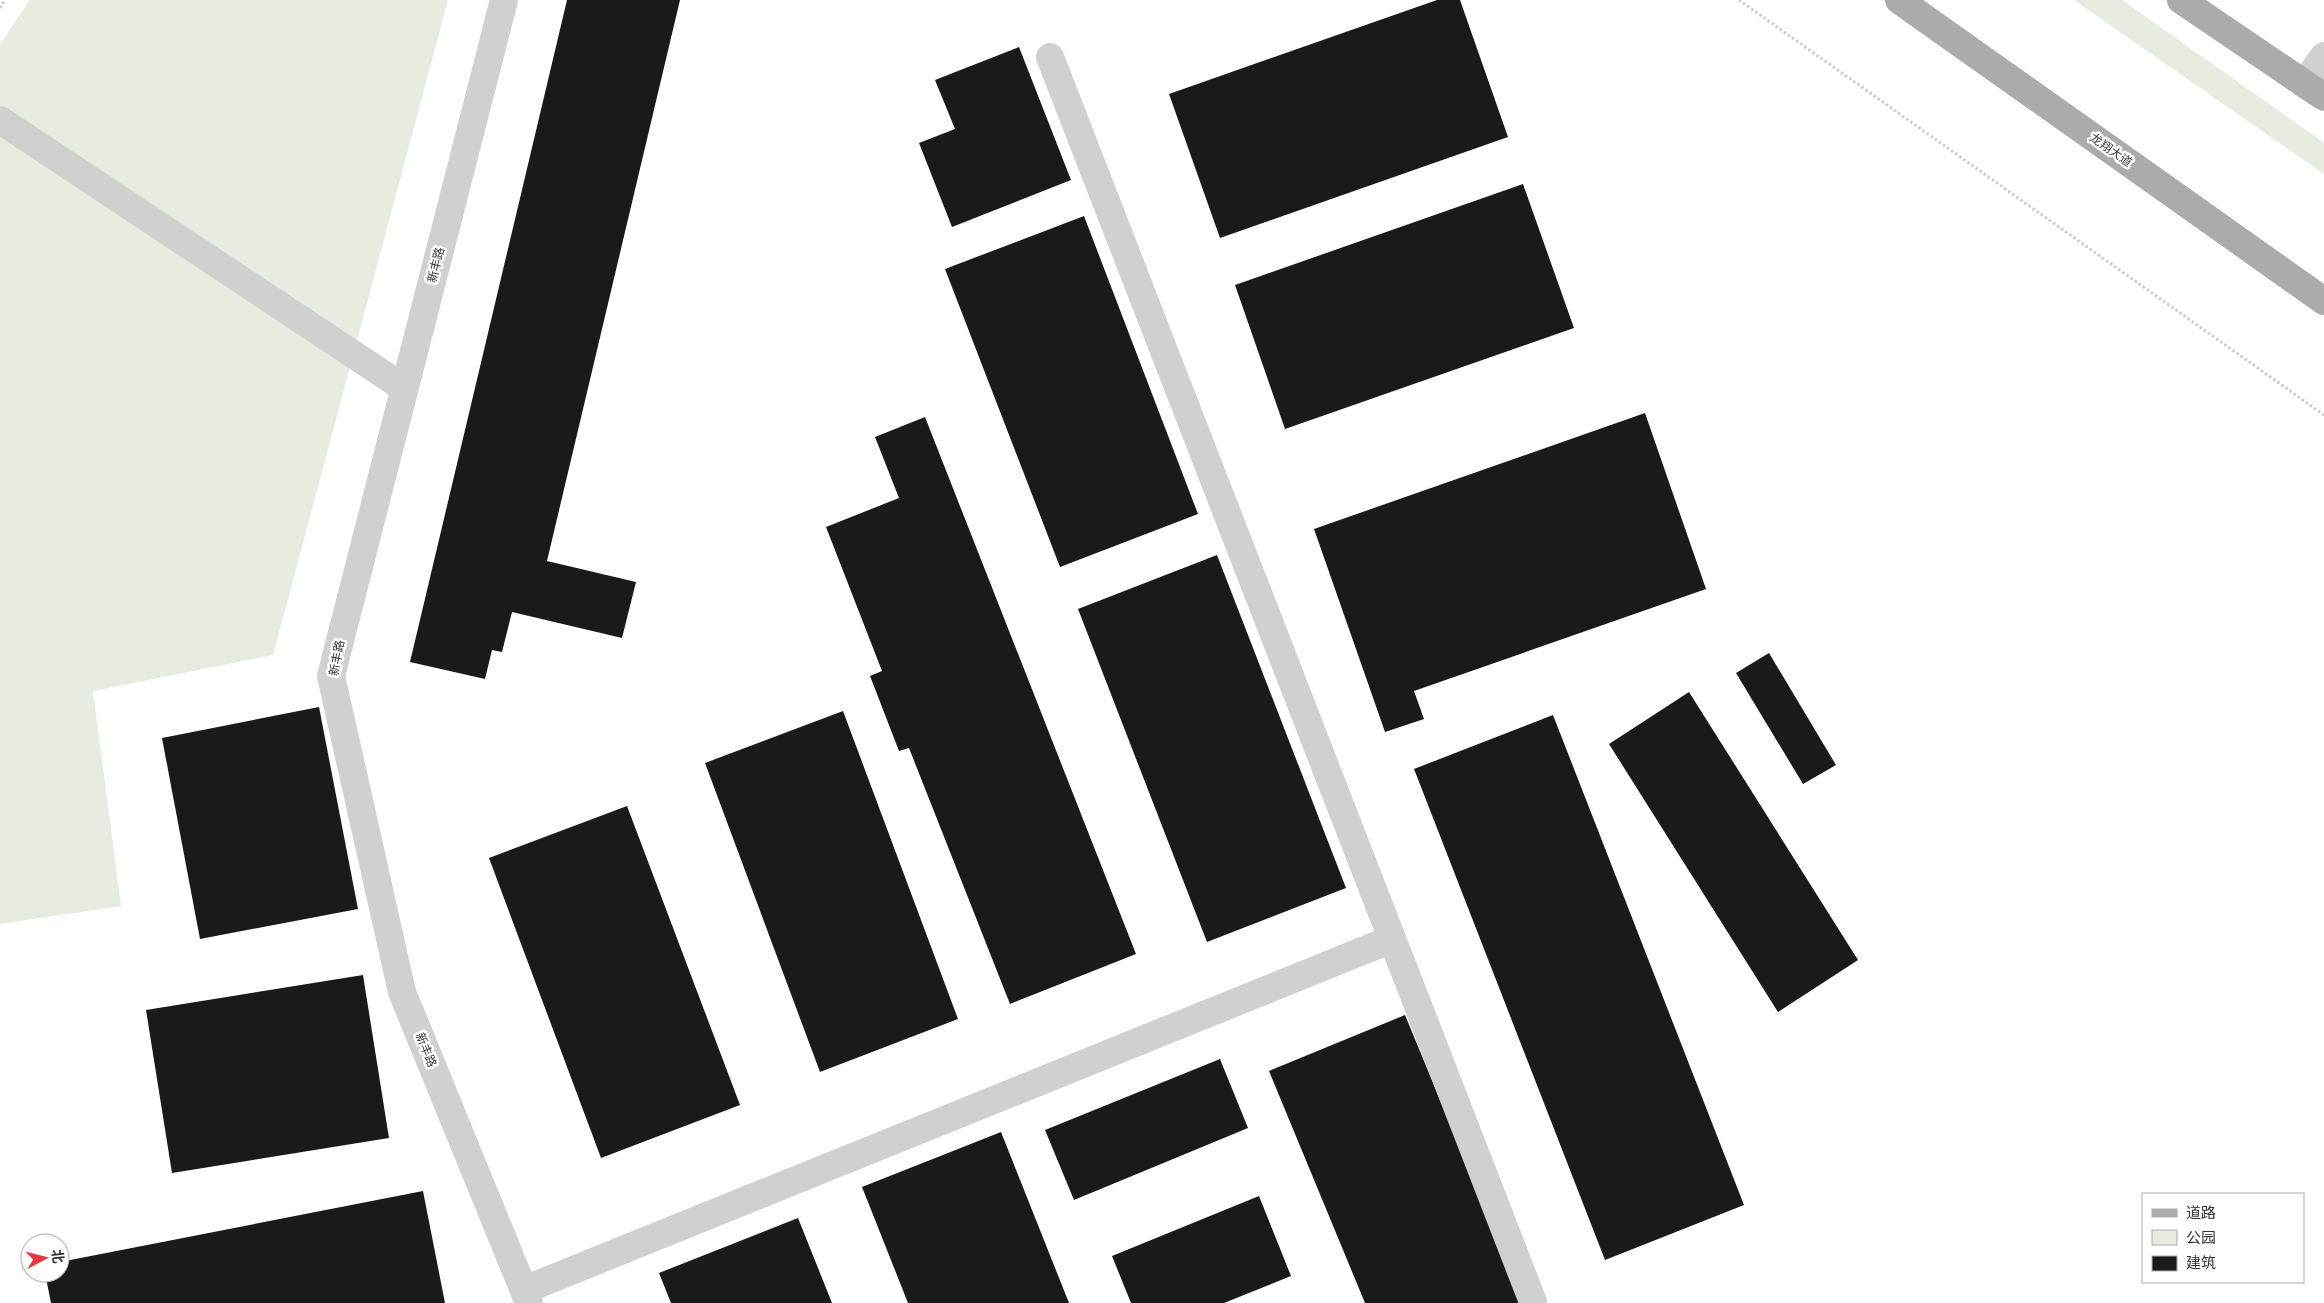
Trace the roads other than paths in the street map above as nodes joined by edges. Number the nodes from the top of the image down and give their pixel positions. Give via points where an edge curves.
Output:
1 (504, 0) edge
2 (1899, 0) edge
3 (2181, 0) edge
4 (2324, 56) edge
5 (1050, 57) dead end
6 (2314, 90) edge
7 (0, 120) edge
8 (2324, 301) edge
9 (404, 388) junction
10 (1392, 940) junction
11 (527, 1297) edge
12 (1533, 1302) dead end

1 - 9 street, 新丰路
2 - 8 main road, 龙翔大道
3 - 6 main road
4 - 6 street
5 - 10 street
7 - 9 street
9 - 11 street, 新丰路 via 332,676 402,992
10 - 11 street
10 - 12 street

